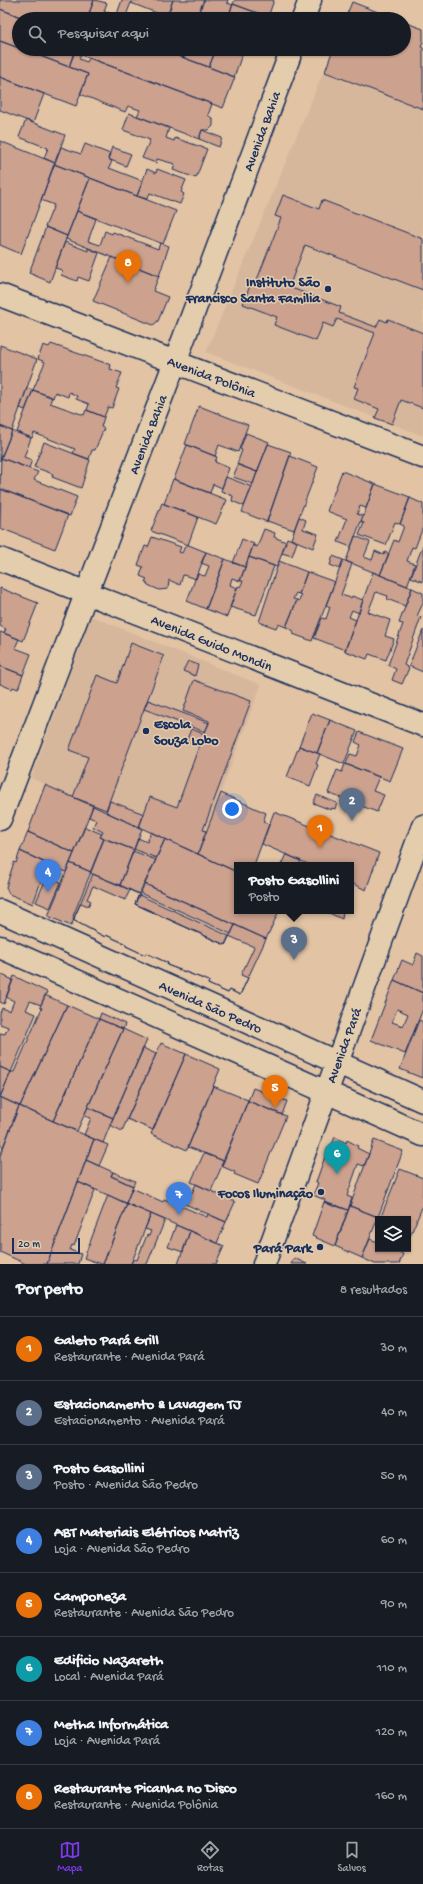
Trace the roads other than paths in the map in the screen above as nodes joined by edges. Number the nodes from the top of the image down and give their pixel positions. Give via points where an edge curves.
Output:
1 (310, 0) edge
2 (306, 12) edge
3 (289, 56) edge
4 (0, 295) edge
5 (175, 362) junction
6 (423, 457) edge
7 (0, 559) edge
8 (86, 592) junction
9 (423, 725) edge
10 (0, 818) edge
11 (423, 826) edge
12 (0, 911) edge
13 (0, 947) edge
14 (337, 1062) junction
15 (326, 1092) junction
16 (423, 1101) edge
17 (423, 1135) edge
18 (264, 1264) edge

1 - 2 street
3 - 5 street, Avenida Bahia
4 - 5 street, Avenida Polônia
5 - 6 street, Avenida Polônia
5 - 8 street, Avenida Bahia
7 - 8 street, Avenida Guido Mondin
8 - 9 street, Avenida Guido Mondin
8 - 10 street, Avenida Bahia
11 - 14 street, Avenida Pará
12 - 14 street, Avenida São Pedro
13 - 15 street
14 - 15 street, Avenida Pará
14 - 16 street, Avenida São Pedro
15 - 17 street
15 - 18 street, Avenida Pará

